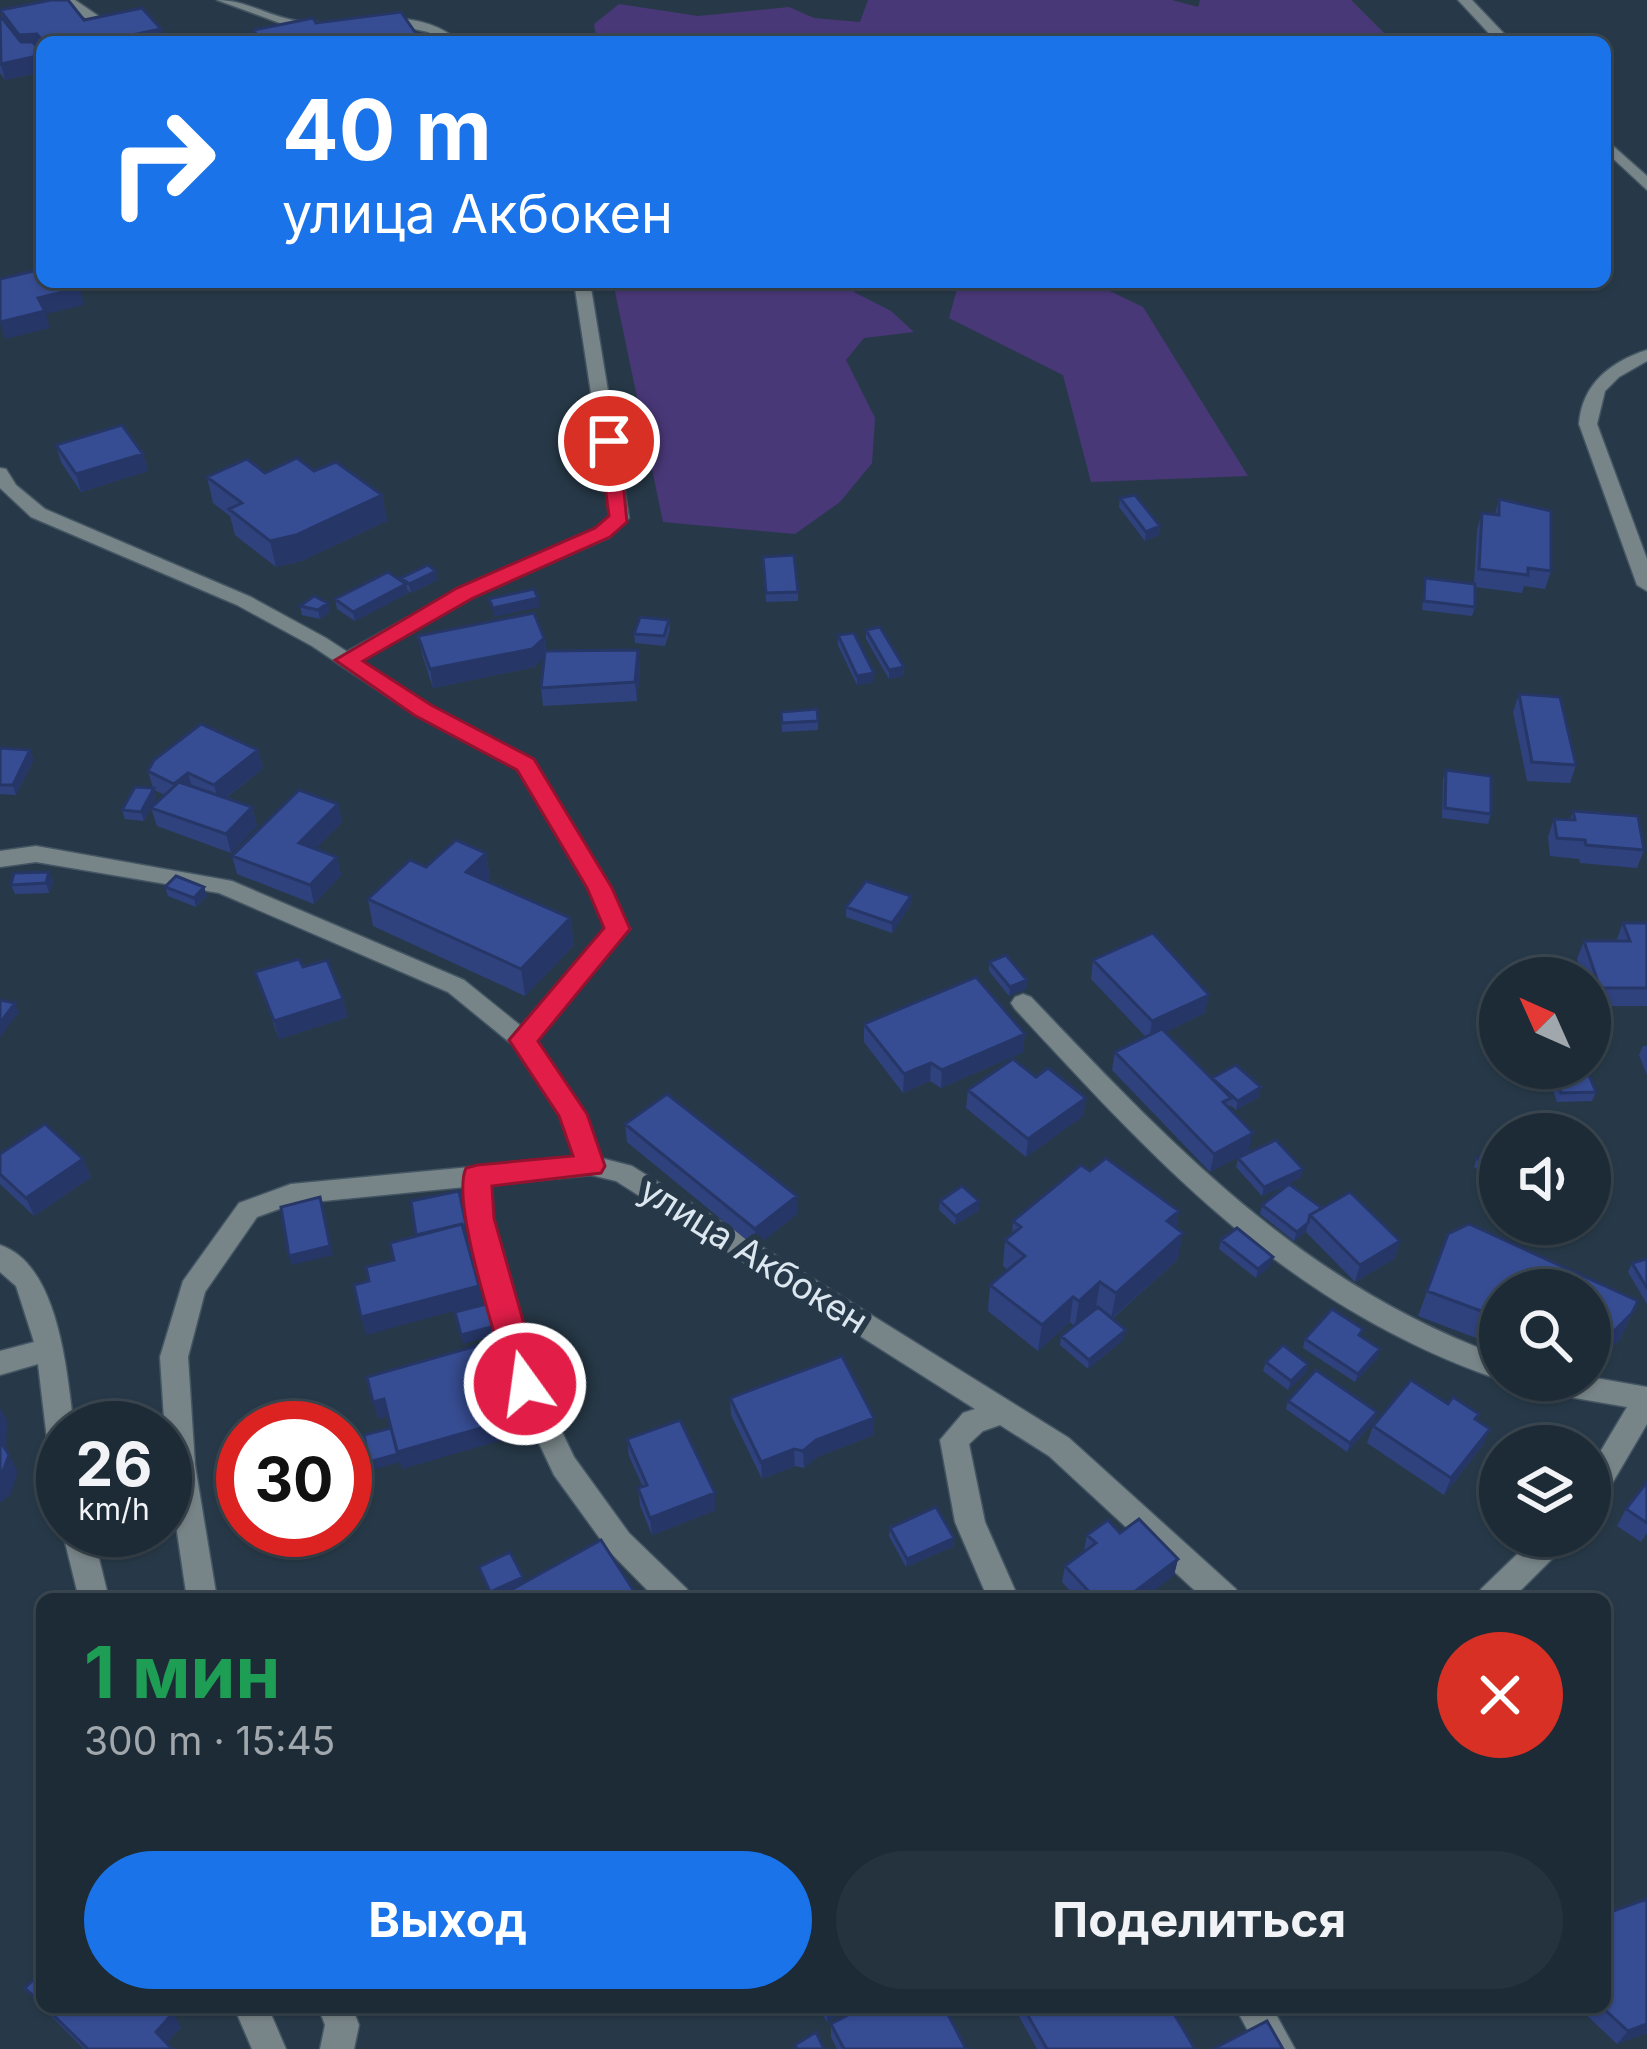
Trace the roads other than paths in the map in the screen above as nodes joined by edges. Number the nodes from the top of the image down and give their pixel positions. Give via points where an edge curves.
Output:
1 (66, 0) edge
2 (224, 0) edge
3 (1466, 0) edge
4 (106, 26) edge
5 (448, 36) edge
6 (1499, 36) edge
7 (1611, 149) edge
8 (1647, 185) edge
9 (583, 288) edge
10 (1647, 355) edge
11 (0, 472) edge
12 (1647, 584) edge
13 (346, 660) junction
14 (0, 860) edge
15 (1023, 1003) dead end
16 (523, 1040) junction
17 (591, 1166) junction
18 (477, 1176) junction
19 (0, 1256) edge
20 (50, 1349) junction
21 (1479, 1362) edge
22 (0, 1364) edge
23 (1611, 1393) edge
24 (1647, 1399) edge
25 (56, 1401) edge
26 (1001, 1412) junction
27 (1611, 1460) edge
28 (84, 1557) edge
29 (1535, 1557) edge
30 (93, 1593) edge
31 (201, 1593) edge
32 (670, 1593) edge
33 (1001, 1593) edge
34 (1218, 1593) edge
35 (1498, 1593) edge
36 (253, 2013) edge
37 (337, 2013) edge
38 (1256, 2013) edge
39 (269, 2049) edge
40 (337, 2049) edge
41 (1277, 2049) edge

1 - 4 street
2 - 5 street via 297,25 415,10
3 - 6 street
7 - 8 street
9 - 13 street via 620,518
10 - 12 street via 1610,373 1587,401 1588,424
11 - 13 street via 38,514 244,602
13 - 16 street via 526,765 599,888 617,929
14 - 16 street via 36,854 224,886 456,986
15 - 21 street via 1247,1225 1359,1305
16 - 17 street via 572,1114
17 - 18 street, улица Акбокен
17 - 26 street, улица Акбокен via 623,1173
18 - 31 street, улица Акбокен via 292,1194 248,1210 192,1289 175,1357
18 - 32 street via 479,1218 525,1384 564,1466 619,1542
19 - 20 street via 27,1280
20 - 22 street
20 - 25 street
23 - 24 street
24 - 27 street
26 - 33 street via 954,1440 968,1523
26 - 34 street, улица Акбокен via 1059,1447
28 - 30 street
29 - 35 street
36 - 39 street
37 - 40 street
38 - 41 street

